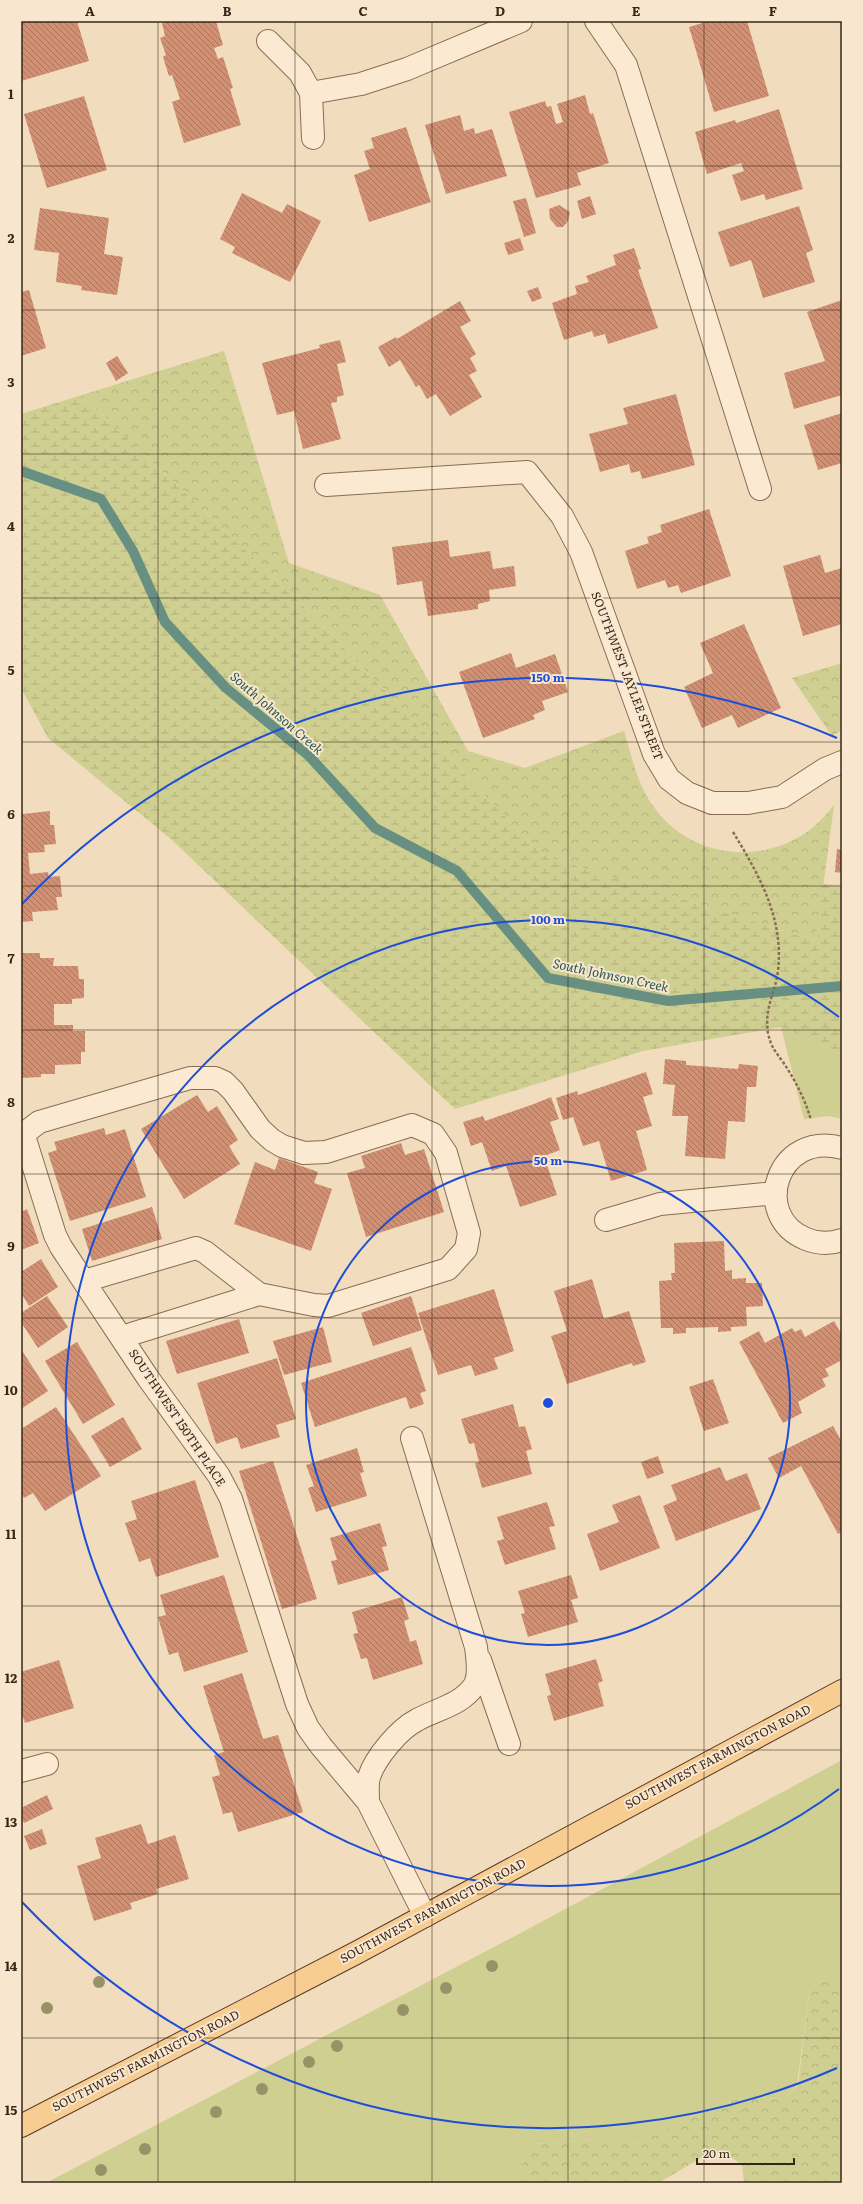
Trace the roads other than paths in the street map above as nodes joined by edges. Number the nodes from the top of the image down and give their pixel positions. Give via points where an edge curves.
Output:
1 (521, 21) edge
2 (596, 21) edge
3 (268, 41) dead end
4 (311, 93) junction
5 (313, 138) dead end
6 (326, 485) dead end
7 (760, 489) dead end
8 (842, 762) edge
9 (842, 1148) edge
10 (776, 1193) junction
11 (606, 1220) dead end
12 (842, 1240) edge
13 (84, 1281) junction
14 (260, 1294) junction
15 (122, 1337) junction
16 (412, 1438) dead end
17 (476, 1647) junction
18 (842, 1691) edge
19 (510, 1744) dead end
20 (47, 1764) dead end
21 (21, 1771) edge
22 (368, 1802) junction
23 (425, 1916) junction
24 (21, 2126) edge

1 - 4 street via 407,69 361,84
2 - 7 street via 626,65
3 - 4 street via 300,74
4 - 5 street
6 - 8 street, SOUTHWEST JAYLEE STREET via 527,472 562,516 581,552 654,754 669,779 687,793 712,803 748,803 782,797 825,769
9 - 10 street via 819,1145 807,1147 788,1160 777,1181
10 - 11 street via 660,1204
10 - 12 street via 781,1217 798,1236 823,1243
13 - 14 street via 196,1248 205,1252
13 - 14 street, SOUTHWEST 150TH PLACE via 55,1235 26,1146 26,1132 39,1122 190,1078 205,1077 224,1082 260,1129 272,1140 304,1153 326,1152 412,1124 433,1134 446,1153 469,1233 466,1249 448,1269 328,1306
13 - 15 street, SOUTHWEST 150TH PLACE
14 - 15 street
15 - 22 street, SOUTHWEST 150TH PLACE via 148,1378 219,1476 231,1499 297,1704 308,1728
16 - 17 street, SOUTHWEST 150TH PLACE
17 - 19 street, SOUTHWEST 150TH PLACE
17 - 22 street, SOUTHWEST 150TH PLACE via 479,1667 475,1685 461,1699 416,1720 385,1749 368,1778
18 - 23 main road, SOUTHWEST FARMINGTON ROAD
20 - 21 street
22 - 23 street, SOUTHWEST 150TH PLACE
23 - 24 main road, SOUTHWEST FARMINGTON ROAD

